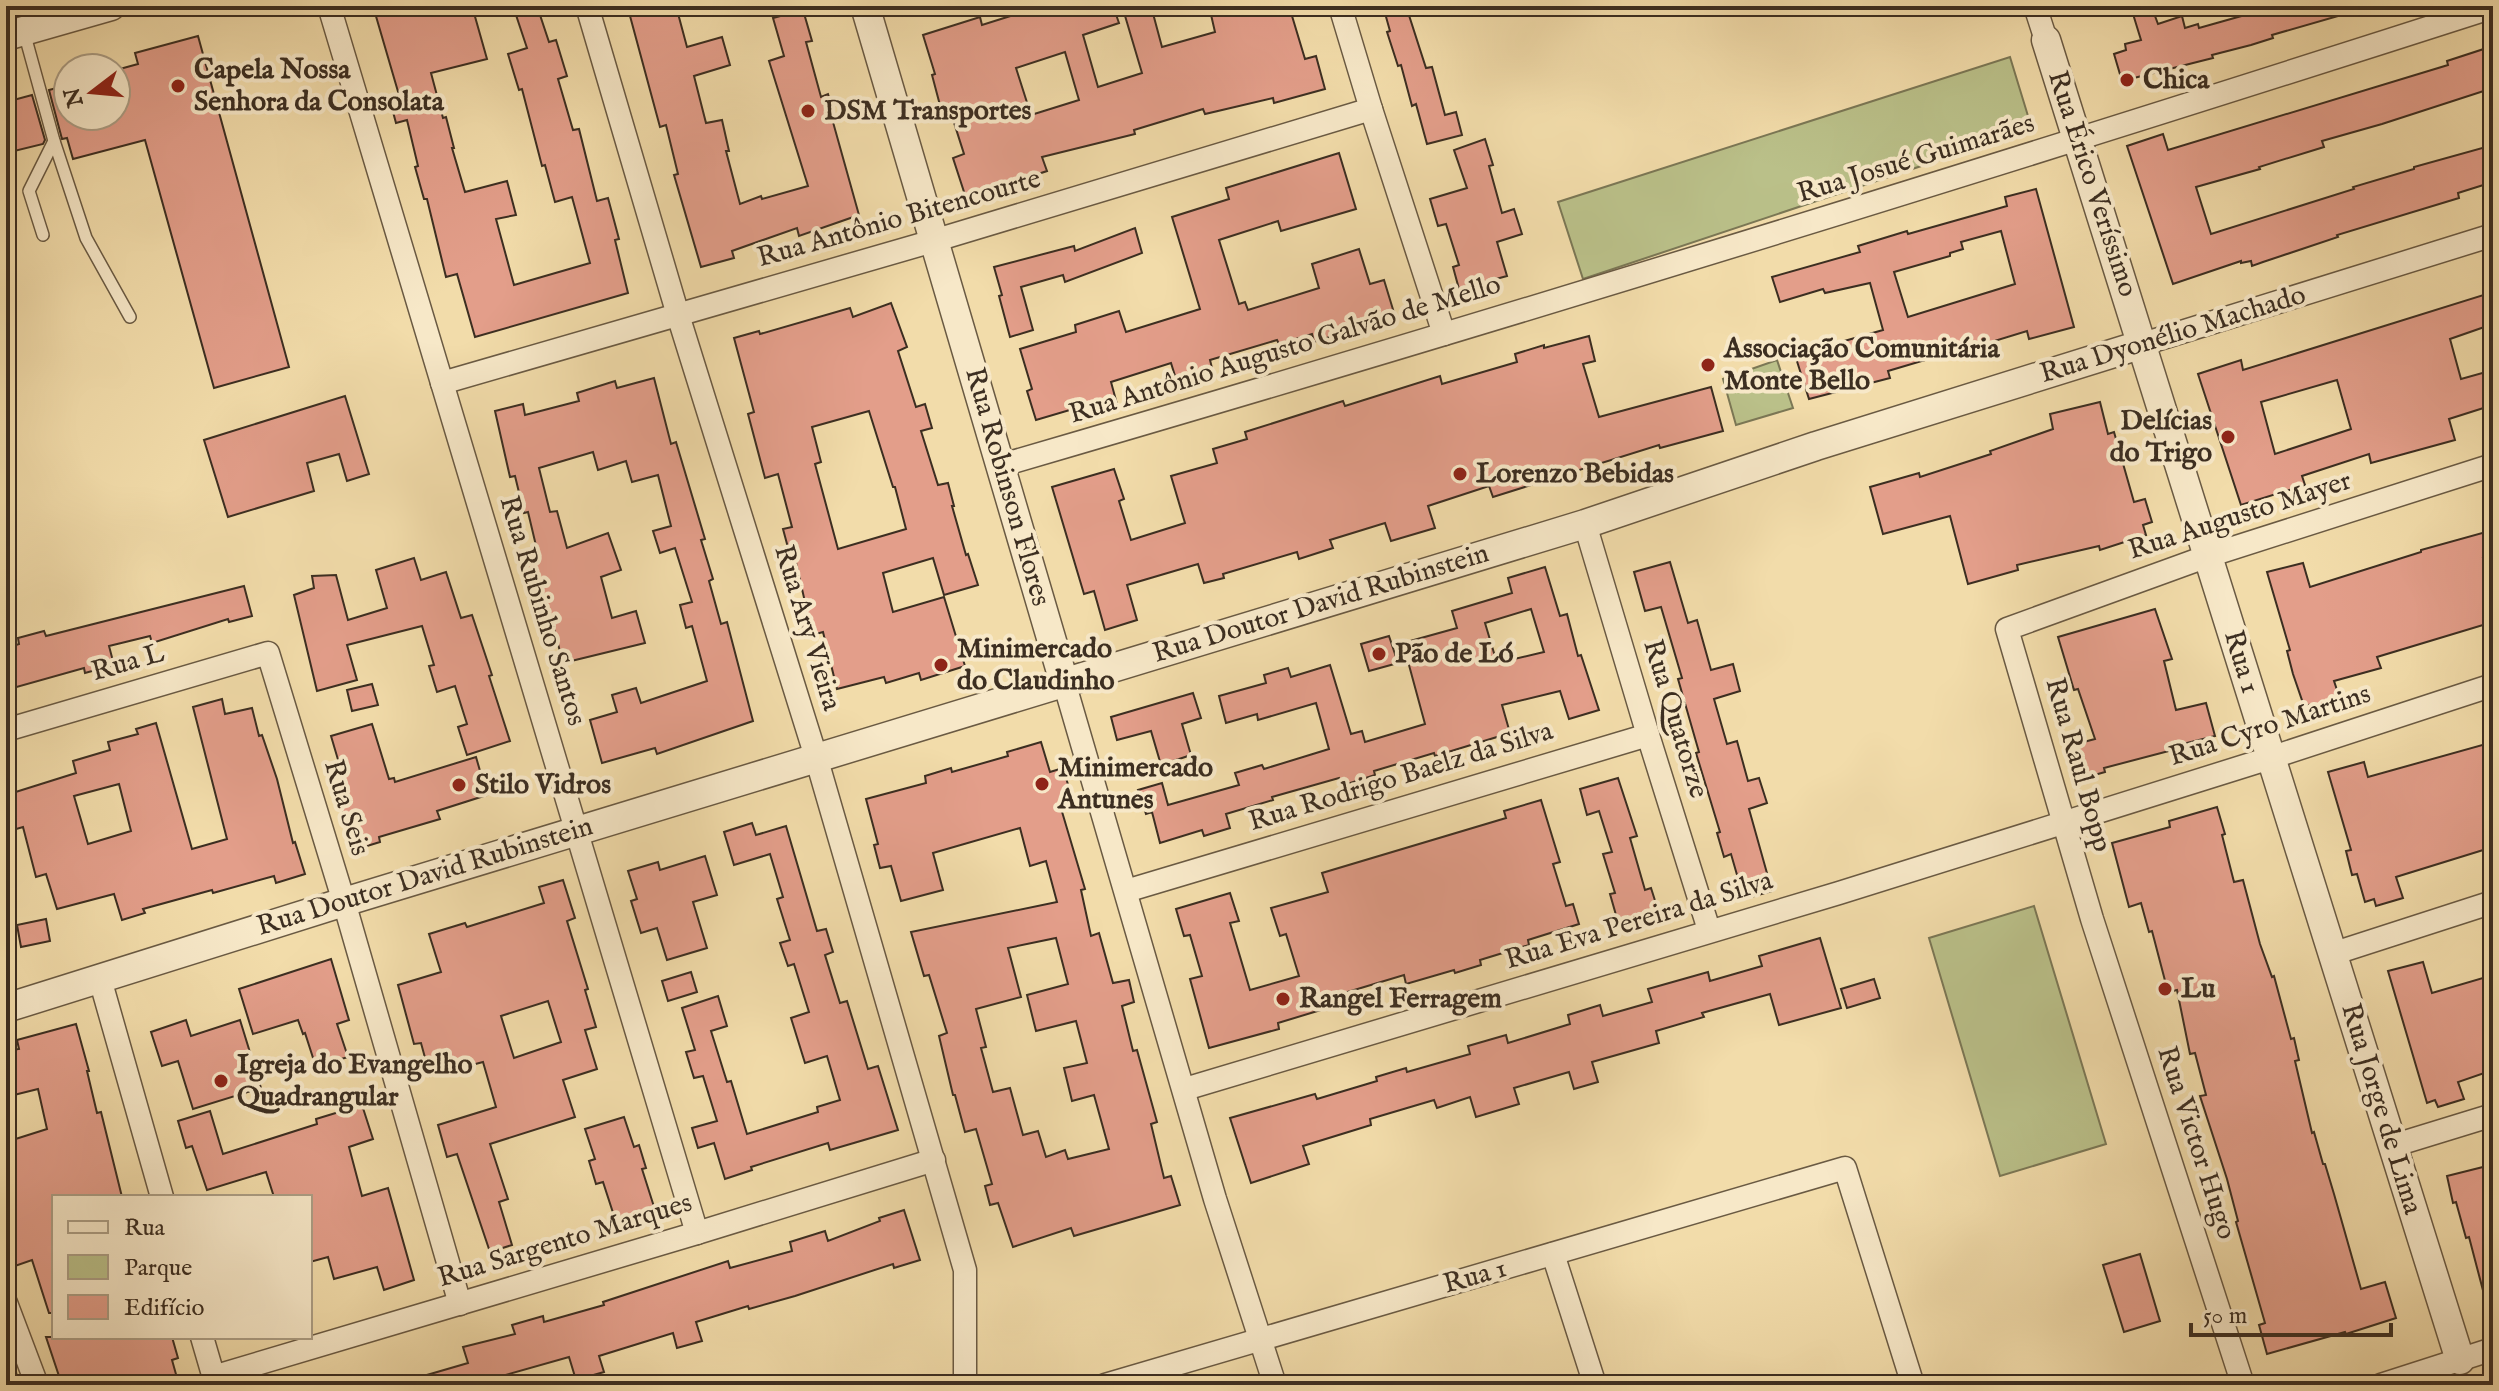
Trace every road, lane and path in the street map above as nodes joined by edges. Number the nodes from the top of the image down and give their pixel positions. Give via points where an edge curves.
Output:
1 (111, 6) edge
2 (329, 6) edge
3 (587, 6) edge
4 (866, 6) edge
5 (1340, 6) edge
6 (2035, 6) edge
7 (2493, 7) edge
8 (69, 12) edge
9 (15, 34) edge
10 (2046, 40) joint
11 (1371, 109) junction
12 (2078, 140) junction
13 (54, 141) junction
14 (43, 235) dead end
15 (2493, 235) edge
16 (933, 241) junction
17 (1585, 293) joint
18 (678, 315) junction
19 (130, 317) dead end
20 (1444, 334) junction
21 (2143, 344) junction
22 (442, 383) junction
23 (1002, 465) junction
24 (2493, 465) edge
25 (2180, 466) joint
26 (1671, 495) joint
27 (1585, 524) junction
28 (2208, 556) junction
29 (2007, 629) joint
30 (268, 653) joint
31 (1064, 682) junction
32 (2493, 685) edge
33 (6, 730) edge
34 (1648, 735) junction
35 (816, 757) junction
36 (2270, 758) junction
37 (2064, 822) junction
38 (576, 831) junction
39 (2303, 858) joint
40 (1126, 891) junction
41 (344, 902) junction
42 (2493, 902) edge
43 (2092, 919) joint
44 (1709, 930) junction
45 (2332, 954) junction
46 (100, 979) junction
47 (6, 1008) edge
48 (1185, 1089) junction
49 (2493, 1115) edge
50 (2392, 1146) junction
51 (934, 1160) junction
52 (161, 1195) edge
53 (697, 1233) junction
54 (1553, 1254) junction
55 (6, 1303) edge
56 (460, 1304) junction
57 (203, 1339) edge
58 (1261, 1339) junction
59 (2493, 1349) edge
60 (2460, 1360) junction
61 (214, 1381) edge
62 (37, 1385) edge
63 (965, 1385) edge
64 (1105, 1385) edge
65 (1275, 1385) edge
66 (1595, 1385) edge
67 (1913, 1385) edge
68 (2243, 1385) edge
69 (2381, 1385) edge

1 - 8 street
2 - 22 street, Rua Rubinho Santos
3 - 18 street, Rua Ary Vieira
4 - 16 street, Rua Robinson Flores
5 - 11 street
6 - 10 street
7 - 12 street, Rua Josué Guimarães
8 - 9 street
9 - 13 lane
10 - 12 street, Rua Érico Veríssimo
11 - 16 street, Rua Antônio Bitencourte
11 - 20 street
12 - 17 street, Rua Josué Guimarães
12 - 21 street, Rua Érico Veríssimo
13 - 14 lane via 29,191
13 - 19 lane via 86,238
15 - 21 street, Rua Dyonélio Machado
16 - 18 street, Rua Antônio Bitencourte
16 - 23 street, Rua Robinson Flores
17 - 20 street, Rua Antônio Augusto Galvão de Mello
18 - 22 street, Rua Antônio Bitencourte
18 - 35 street, Rua Ary Vieira
20 - 23 street, Rua Antônio Augusto Galvão de Mello
21 - 25 street, Rua Érico Veríssimo
21 - 26 street, Rua Dyonélio Machado
22 - 38 street, Rua Rubinho Santos
23 - 31 street, Rua Robinson Flores
24 - 28 street, Rua Augusto Mayer
25 - 28 street, Rua 1
26 - 27 street, Rua Doutor David Rubinstein
27 - 31 street, Rua Doutor David Rubinstein
27 - 34 street, Rua Quatorze
28 - 29 street, Rua Augusto Mayer
28 - 36 street, Rua 1
29 - 37 street, Rua Raul Bopp
30 - 33 street, Rua L
30 - 41 street, Rua Seis
31 - 35 street, Rua Doutor David Rubinstein
31 - 40 street, Rua Robinson Flores
32 - 36 street, Rua Cyro Martins
34 - 40 street, Rua Rodrigo Baelz da Silva
34 - 44 street, Rua Quatorze
35 - 38 street, Rua Doutor David Rubinstein
35 - 51 street, Rua Ary Vieira
36 - 37 street, Rua Cyro Martins
36 - 39 street, Rua 1
37 - 43 street, Rua Raul Bopp
37 - 44 street, Rua Eva Pereira da Silva
38 - 41 street, Rua Doutor David Rubinstein
38 - 53 street, Rua Rubinho Santos
39 - 45 street, Rua Jorge de Lima
40 - 48 street, Rua Robinson Flores
41 - 46 street, Rua Doutor David Rubinstein
41 - 56 street, Rua Seis
42 - 45 street
43 - 68 street, Rua Victor Hugo
44 - 48 street, Rua Eva Pereira da Silva
45 - 50 street, Rua Jorge de Lima
46 - 47 street, Rua Doutor David Rubinstein
46 - 52 street
48 - 58 street, Rua Robinson Flores
49 - 50 street
50 - 60 street, Rua Jorge de Lima
51 - 53 street, Rua Sargento Marques
51 - 63 street, Rua Ary Vieira via 965,1270
53 - 56 street, Rua Sargento Marques
54 - 58 street, Rua 1
54 - 66 street
54 - 67 street, Rua 1 via 1845,1168
55 - 62 street
56 - 61 street, Rua Sargento Marques
57 - 61 street
58 - 64 street, Rua 1
58 - 65 street, Rua Robinson Flores
59 - 60 street
60 - 69 street

